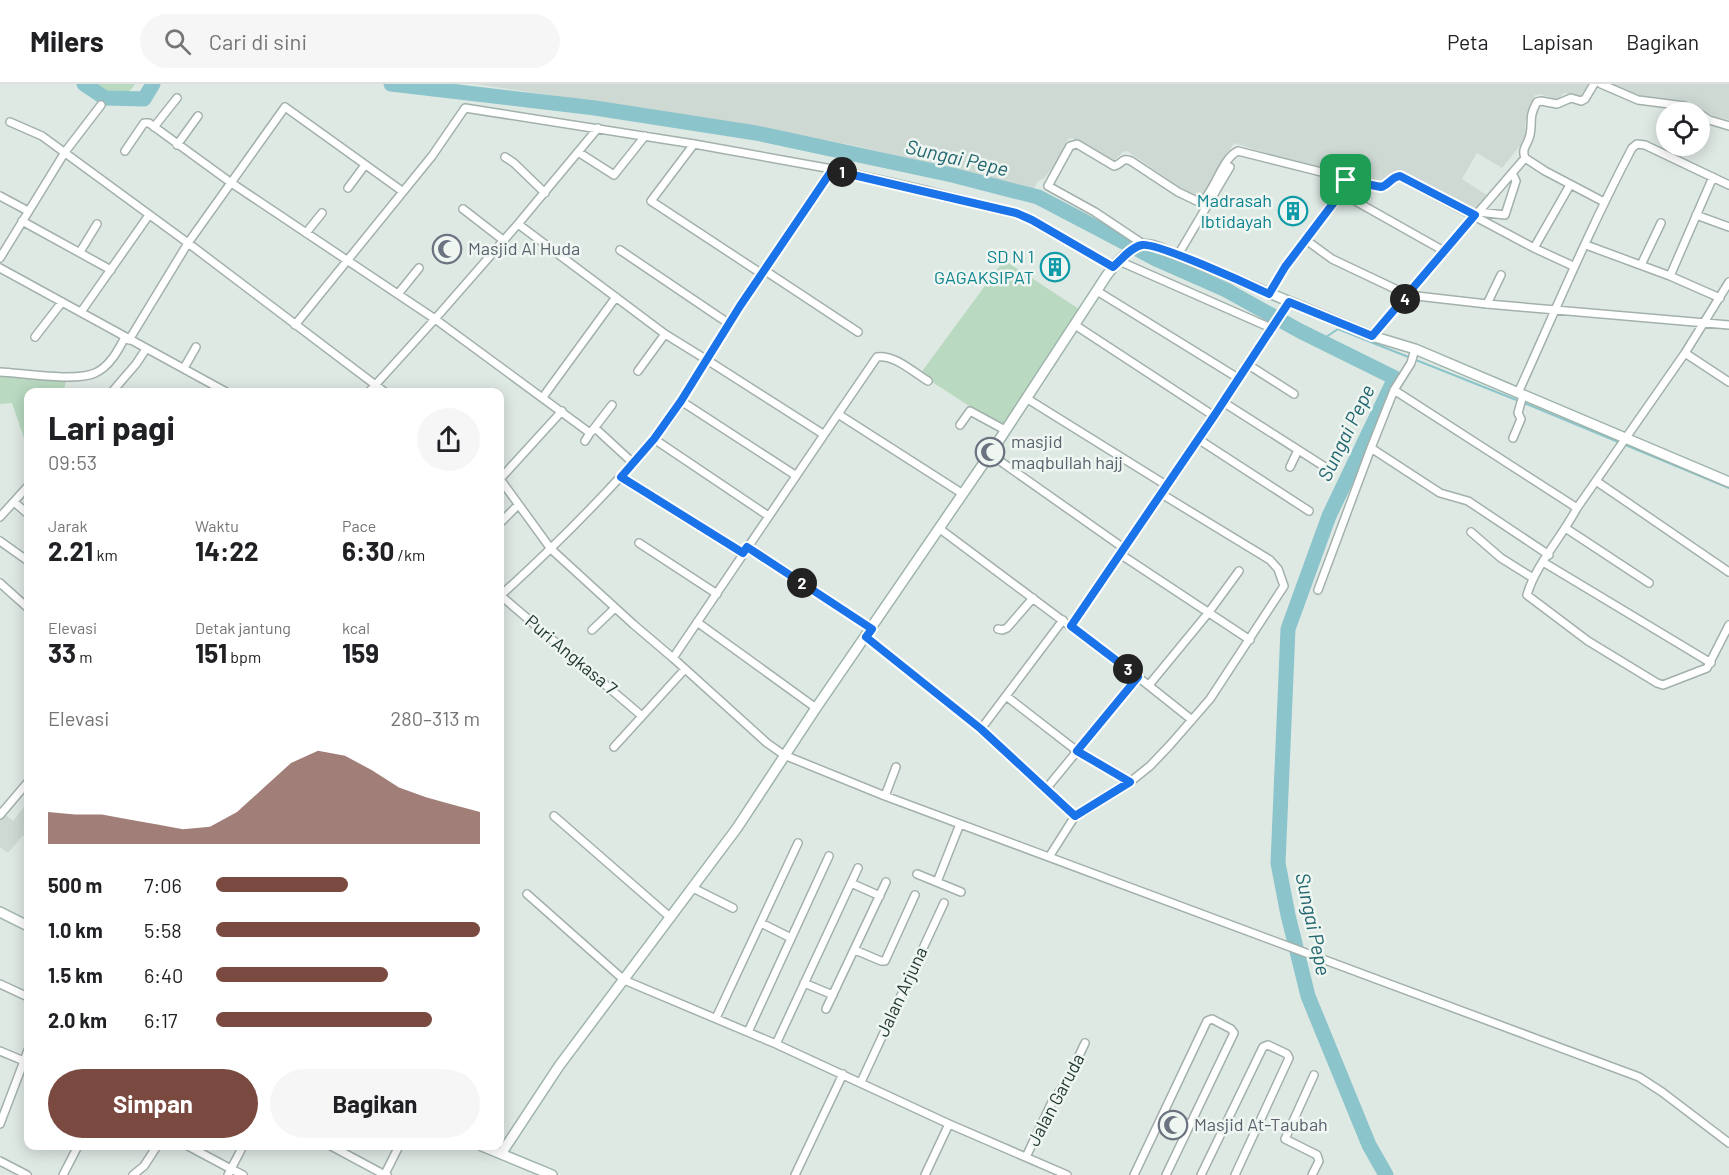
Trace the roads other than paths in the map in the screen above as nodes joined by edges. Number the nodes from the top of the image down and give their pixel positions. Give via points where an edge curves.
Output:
1 (1594, 84) edge
2 (1601, 84) edge
3 (177, 98) dead end
4 (1658, 102) edge
5 (101, 105) dead end
6 (198, 116) dead end
7 (1710, 120) edge
8 (10, 122) dead end
9 (1729, 126) edge
10 (154, 127) junction
11 (598, 128) junction
12 (645, 136) junction
13 (694, 144) junction
14 (177, 145) junction
15 (125, 151) dead end
16 (65, 152) junction
17 (578, 152) junction
18 (505, 157) dead end
19 (1525, 158) junction
20 (365, 165) junction
21 (1230, 167) dead end
22 (832, 170) junction
23 (1512, 173) junction
24 (1713, 177) junction
25 (1346, 180) junction
26 (230, 182) junction
27 (1570, 185) junction
28 (1729, 185) edge
29 (348, 188) dead end
30 (402, 191) junction
31 (545, 193) junction
32 (1341, 193) junction
33 (0, 196) edge
34 (1604, 202) junction
35 (463, 209) dead end
36 (28, 211) junction
37 (322, 213) dead end
38 (1476, 214) junction
39 (149, 215) junction
40 (1696, 215) junction
41 (22, 221) junction
42 (97, 224) dead end
43 (518, 224) junction
44 (1661, 224) dead end
45 (1729, 227) edge
46 (306, 233) junction
47 (503, 240) junction
48 (1306, 240) junction
49 (188, 243) junction
50 (1586, 245) junction
51 (1139, 246) junction
52 (1534, 248) junction
53 (620, 250) dead end
54 (80, 252) junction
55 (1444, 252) junction
56 (1178, 255) junction
57 (0, 258) edge
58 (347, 262) junction
59 (1118, 262) junction
60 (1641, 265) junction
61 (1573, 266) junction
62 (0, 268) edge
63 (419, 268) dead end
64 (111, 270) junction
65 (763, 272) junction
66 (1501, 274) dead end
67 (1670, 276) junction
68 (1729, 282) edge
69 (1097, 291) junction
70 (398, 294) junction
71 (1269, 294) junction
72 (1408, 295) junction
73 (616, 297) junction
74 (1720, 298) junction
75 (62, 302) junction
76 (1487, 304) junction
77 (1286, 306) junction
78 (1555, 310) junction
79 (81, 312) junction
80 (435, 319) junction
81 (1704, 322) junction
82 (728, 324) junction
83 (296, 325) junction
84 (1076, 325) junction
85 (1729, 325) edge
86 (1273, 326) junction
87 (858, 332) dead end
88 (665, 334) junction
89 (1372, 336) junction
90 (35, 337) dead end
91 (127, 338) junction
92 (196, 347) dead end
93 (146, 349) junction
94 (1415, 351) junction
95 (1685, 353) junction
96 (707, 360) junction
97 (1247, 364) junction
98 (184, 368) junction
99 (638, 371) dead end
100 (0, 372) edge
101 (1238, 378) junction
102 (928, 381) dead end
103 (1729, 381) edge
104 (375, 385) junction
105 (115, 388) edge
106 (219, 388) edge
107 (372, 388) edge
108 (379, 388) edge
109 (1394, 390) junction
110 (1294, 394) dead end
111 (543, 397) junction
112 (1026, 398) junction
113 (1521, 399) junction
114 (681, 401) junction
115 (1223, 402) junction
116 (612, 405) dead end
117 (562, 411) junction
118 (838, 414) junction
119 (1214, 416) junction
120 (960, 425) dead end
121 (1005, 430) junction
122 (592, 431) junction
123 (823, 434) junction
124 (1513, 438) dead end
125 (654, 439) junction
126 (1625, 439) junction
127 (1198, 440) junction
128 (585, 441) dead end
129 (1371, 448) junction
130 (1298, 450) junction
131 (990, 454) junction
132 (632, 462) junction
133 (1290, 467) dead end
134 (1324, 467) dead end
135 (504, 475) edge
136 (795, 475) junction
137 (621, 477) junction
138 (1596, 481) junction
139 (1729, 482) edge
140 (504, 485) edge
141 (1166, 485) junction
142 (24, 491) edge
143 (1160, 493) junction
144 (963, 494) junction
145 (14, 502) junction
146 (518, 505) junction
147 (1577, 508) junction
148 (24, 511) edge
149 (1309, 511) dead end
150 (767, 515) junction
151 (0, 517) edge
152 (504, 519) edge
153 (940, 528) junction
154 (1567, 529) junction
155 (1471, 532) dead end
156 (0, 541) edge
157 (639, 543) dead end
158 (552, 549) junction
159 (745, 550) junction
160 (1122, 552) junction
161 (1549, 555) junction
162 (24, 558) edge
163 (1543, 562) junction
164 (1239, 571) dead end
165 (1729, 572) edge
166 (1533, 578) junction
167 (0, 583) edge
168 (1649, 583) dead end
169 (1318, 590) dead end
170 (504, 591) edge
171 (717, 594) junction
172 (504, 598) edge
173 (1033, 598) junction
174 (24, 604) edge
175 (615, 608) junction
176 (1209, 612) junction
177 (1063, 620) junction
178 (698, 622) junction
179 (1729, 625) edge
180 (1071, 626) junction
181 (998, 629) dead end
182 (592, 630) dead end
183 (869, 633) junction
184 (1250, 640) junction
185 (674, 658) junction
186 (1711, 663) junction
187 (685, 669) junction
188 (1138, 677) junction
189 (1149, 685) junction
190 (1006, 696) junction
191 (816, 708) junction
192 (642, 716) junction
193 (1192, 720) junction
194 (981, 729) junction
195 (614, 747) dead end
196 (1077, 751) junction
197 (784, 755) junction
198 (896, 767) dead end
199 (1130, 782) junction
200 (24, 787) edge
201 (1046, 789) junction
202 (885, 796) junction
203 (0, 815) edge
204 (554, 816) dead end
205 (1075, 816) junction
206 (960, 824) junction
207 (798, 843) dead end
208 (829, 856) dead end
209 (1049, 857) junction
210 (858, 868) dead end
211 (916, 874) dead end
212 (886, 882) dead end
213 (937, 882) junction
214 (851, 883) junction
215 (693, 888) junction
216 (961, 892) dead end
217 (527, 894) dead end
218 (915, 895) dead end
219 (880, 896) junction
220 (944, 903) dead end
221 (733, 908) dead end
222 (0, 912) edge
223 (671, 918) junction
224 (761, 923) junction
225 (24, 924) edge
226 (791, 938) junction
227 (855, 950) junction
228 (624, 980) junction
229 (804, 983) junction
230 (0, 984) edge
231 (833, 994) junction
232 (24, 995) edge
233 (826, 1009) dead end
234 (716, 1018) junction
235 (748, 1032) junction
236 (1085, 1043) dead end
237 (776, 1044) junction
238 (0, 1051) edge
239 (24, 1061) edge
240 (24, 1067) edge
241 (843, 1074) junction
242 (1314, 1075) dead end
243 (861, 1082) junction
244 (1164, 1112) junction
245 (0, 1124) edge
246 (949, 1124) junction
247 (1190, 1125) junction
248 (1729, 1143) edge
249 (504, 1149) edge
250 (76, 1150) edge
251 (154, 1150) edge
252 (194, 1150) edge
253 (241, 1150) edge
254 (339, 1150) edge
255 (397, 1150) edge
256 (492, 1150) edge
257 (504, 1150) edge
258 (501, 1154) junction
259 (1026, 1157) junction
260 (0, 1161) edge
261 (230, 1172) edge
262 (536, 1172) edge
263 (27, 1175) edge
264 (63, 1175) edge
265 (133, 1175) edge
266 (243, 1175) edge
267 (386, 1175) edge
268 (552, 1175) edge
269 (795, 1175) edge
270 (925, 1175) edge
271 (1067, 1175) edge
272 (1134, 1175) edge
273 (1166, 1175) edge
274 (1201, 1175) edge
275 (1235, 1175) edge
276 (1312, 1175) edge

1 - 19 street via 1581,101 1571,98 1557,104 1537,102 1529,122
2 - 4 street via 1638,99
3 - 10 street
5 - 16 street
6 - 14 street
7 - 9 street
8 - 16 street via 31,129
10 - 14 street
10 - 15 street via 144,123
11 - 12 street
11 - 17 street
11 - 30 street via 465,108
12 - 13 street
12 - 17 street via 614,175
13 - 22 street
13 - 65 street via 651,201
14 - 26 street
16 - 36 street
16 - 39 street
17 - 31 street
18 - 31 street
19 - 23 street
19 - 27 street
20 - 26 street via 285,107
20 - 29 street
20 - 30 street
21 - 56 street
22 - 59 street via 1016,213
22 - 65 street
23 - 38 street
23 - 38 street via 1516,181 1504,215
24 - 28 street
24 - 34 street via 1637,144
24 - 40 street
25 - 32 street
25 - 38 street via 1381,187 1400,176
25 - 51 street via 1238,151 1201,203 1131,160 1126,158 1114,166 1077,144 1070,146 1048,186 1095,212
26 - 46 street
26 - 49 street
27 - 34 street
27 - 52 street
30 - 58 street
31 - 43 street
32 - 48 street
32 - 55 street
33 - 36 street
34 - 50 street
35 - 47 street
36 - 41 street
37 - 46 street
38 - 52 street
38 - 55 street
39 - 49 street
39 - 64 street
40 - 45 street
40 - 67 street
41 - 54 street
41 - 57 street
42 - 54 street
43 - 47 street
43 - 73 street
44 - 60 street
46 - 58 street
47 - 80 street
48 - 71 street
48 - 72 street via 1332,259
49 - 83 street
49 - 91 street
50 - 60 street
50 - 61 street
51 - 56 main road
51 - 59 main road
52 - 61 street
53 - 82 street
54 - 64 street
55 - 72 street
56 - 71 main road
58 - 70 street
58 - 83 street
59 - 69 main road
59 - 86 street
60 - 67 street
61 - 78 street
62 - 75 street
63 - 70 street
64 - 79 street
65 - 82 street
65 - 87 street
66 - 76 street
67 - 74 street
68 - 74 street
69 - 84 main road
69 - 101 street
70 - 80 street
71 - 77 main road
72 - 76 street
72 - 89 street
73 - 88 street
73 - 111 street
74 - 81 street
75 - 79 street
75 - 90 street
76 - 78 street
77 - 86 street
77 - 89 main road
78 - 81 street
78 - 113 street
79 - 91 street
80 - 104 street
80 - 111 street
81 - 85 street
81 - 95 street
82 - 96 street
83 - 104 street
84 - 112 main road
84 - 119 street
86 - 97 street
88 - 96 street
88 - 99 street
89 - 94 main road
91 - 93 street
91 - 100 street via 105,365 89,375
92 - 98 street
93 - 98 street
93 - 105 street
94 - 109 street
94 - 113 main road
95 - 103 street
95 - 126 street
96 - 114 street
96 - 123 street
97 - 101 street
97 - 110 street
98 - 106 street
101 - 115 street
102 - 118 street via 896,361 877,357
104 - 107 street
104 - 108 street
109 - 129 street
109 - 147 street
111 - 117 street
112 - 121 main road
112 - 141 street
113 - 124 street via 1521,419
113 - 126 main road
114 - 125 street
114 - 136 street
115 - 119 street
115 - 130 street
116 - 122 street
117 - 122 street
117 - 135 street
118 - 123 street
118 - 144 street
119 - 127 street
120 - 121 street via 970,411
121 - 131 main road
122 - 128 street
122 - 132 street
123 - 136 street
125 - 132 street
125 - 150 street
126 - 138 street
126 - 139 main road
127 - 141 street
127 - 149 street
129 - 161 street via 1440,493 1468,501
129 - 169 street
130 - 133 street
130 - 134 street
131 - 144 main road
131 - 160 street
132 - 137 street
136 - 150 street
137 - 158 street
137 - 159 street
138 - 147 street
138 - 165 street
140 - 146 street
141 - 143 street
142 - 145 street
143 - 160 street
143 - 184 street via 1270,560 1278,569 1283,590
144 - 153 main road
145 - 148 street
145 - 151 street
146 - 152 street
146 - 158 street
147 - 154 street
150 - 159 street
153 - 173 street
153 - 183 main road
154 - 161 street
154 - 168 street
155 - 166 street via 1501,558
156 - 162 street
157 - 171 street
158 - 170 street
158 - 175 street
159 - 171 street
159 - 183 street
160 - 176 street
160 - 180 street
161 - 163 street
163 - 166 street
163 - 186 street
164 - 176 street
166 - 186 street via 1527,595 1530,599 1588,641 1657,683 1663,685 1698,673
167 - 174 street
171 - 178 street
172 - 192 street, Puri Angkasa 7
173 - 177 street
173 - 181 street via 1007,628
175 - 182 street
175 - 185 street
176 - 184 street
176 - 189 street
177 - 180 street
177 - 190 street
178 - 185 street
178 - 191 street
179 - 186 street
180 - 188 street
183 - 191 main road
183 - 194 street
184 - 193 street
185 - 187 street
187 - 192 street
187 - 197 street
188 - 189 street
188 - 196 street
189 - 193 street
190 - 194 street
190 - 196 street
191 - 197 main road
192 - 195 street
193 - 199 street
194 - 201 street
196 - 199 street
196 - 201 street
197 - 202 street
197 - 215 main road
198 - 202 street
199 - 205 street
200 - 203 street
201 - 205 street
202 - 206 street
204 - 223 street
205 - 209 street
206 - 209 street
206 - 213 street
207 - 224 street
208 - 226 street
209 - 248 street via 1639,1077
210 - 214 street
211 - 213 street
212 - 219 street
213 - 216 street
214 - 219 street
214 - 229 street
215 - 221 street
215 - 223 main road
217 - 228 street
218 - 227 street via 885,961
219 - 227 street
220 - 243 street, Jalan Arjuna
222 - 225 main road
223 - 228 main road
224 - 226 street
224 - 234 street
226 - 235 street
227 - 231 street
228 - 234 street
228 - 249 main road via 559,1066
229 - 231 street
229 - 237 street
230 - 232 street
231 - 233 street
234 - 235 street
235 - 237 street
236 - 259 street, Jalan Garuda
237 - 241 street
238 - 239 street
240 - 245 street
241 - 243 street
241 - 269 street
242 - 276 street via 1285,1139 1317,1155 1319,1161
243 - 246 street
244 - 247 street
244 - 247 street via 1207,1021 1212,1019 1233,1030 1233,1035
244 - 272 street
246 - 259 street
246 - 270 street
247 - 273 street
250 - 264 street
251 - 265 street
252 - 261 street
253 - 261 street
254 - 267 street
255 - 267 street
256 - 258 main road
257 - 258 main road
258 - 262 main road
259 - 271 street
260 - 263 street
261 - 266 street
262 - 268 main road
274 - 275 street via 1263,1047 1268,1045 1289,1058

